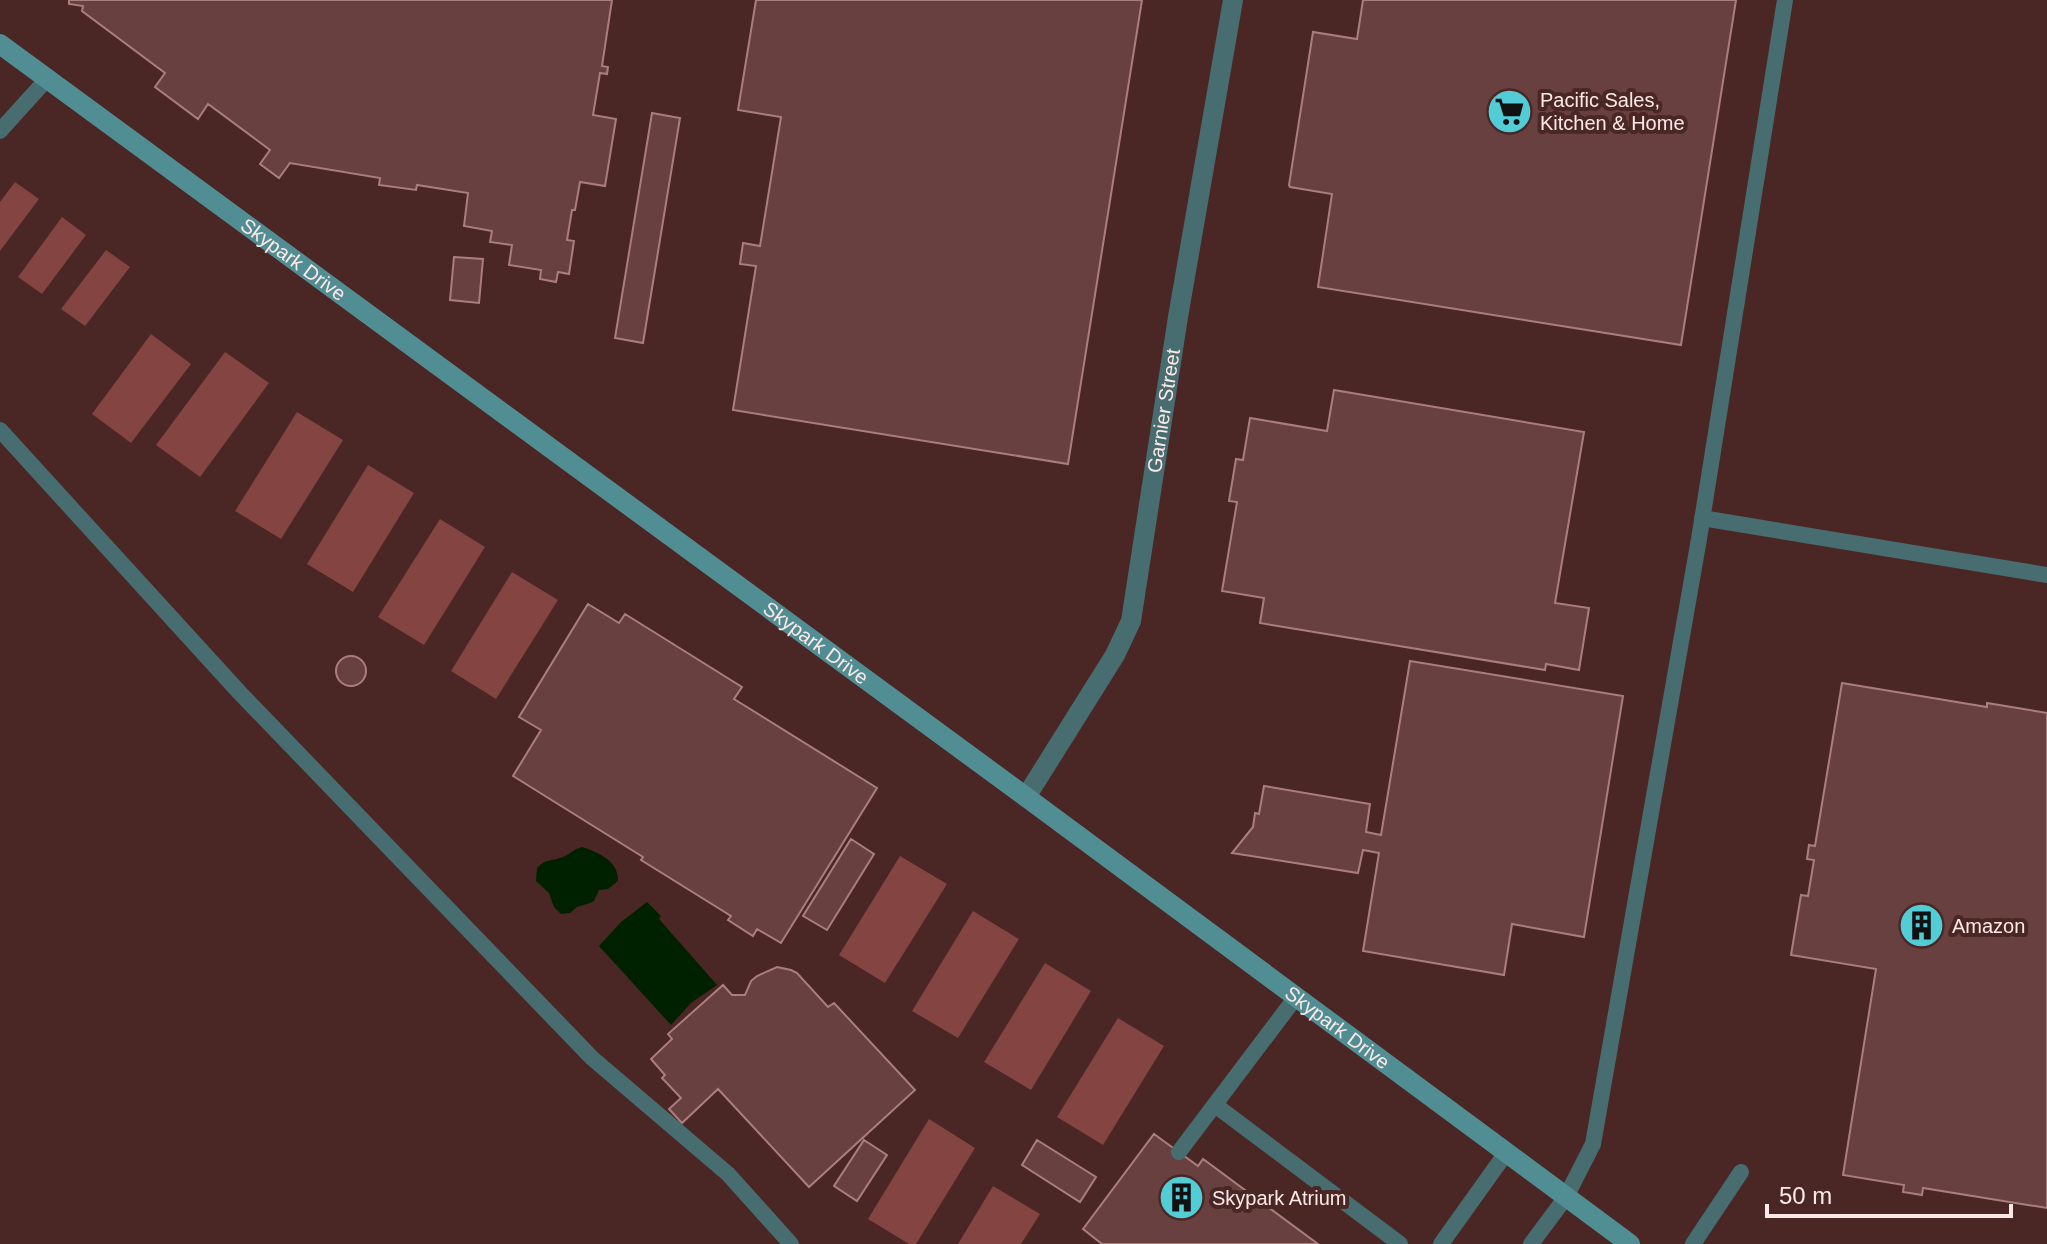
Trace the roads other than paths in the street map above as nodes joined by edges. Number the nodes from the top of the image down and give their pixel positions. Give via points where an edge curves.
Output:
1 (1233, 0) edge
2 (1785, 0) edge
3 (0, 44) edge
4 (47, 79) junction
5 (0, 131) edge
6 (0, 430) edge
7 (1702, 518) junction
8 (2047, 575) edge
9 (1026, 797) junction
10 (1296, 997) junction
11 (1215, 1105) junction
12 (1179, 1152) dead end
13 (1506, 1153) junction
14 (1741, 1172) dead end
15 (1566, 1197) junction
16 (791, 1244) edge
17 (1400, 1244) edge
18 (1441, 1244) edge
19 (1531, 1244) edge
20 (1630, 1244) edge
21 (1693, 1244) edge

1 - 9 street, Garnier Street via 1131,621
2 - 7 lane
3 - 4 main road, Skypark Drive
4 - 5 lane
4 - 9 main road, Skypark Drive
6 - 16 lane via 239,692 592,1058 728,1174
7 - 8 lane
7 - 15 lane via 1593,1144
9 - 10 main road, Skypark Drive
10 - 11 lane
10 - 13 main road, Skypark Drive
11 - 12 lane
11 - 17 lane
13 - 15 main road, Skypark Drive
13 - 18 lane
14 - 21 lane
15 - 19 lane
15 - 20 main road, Skypark Drive

